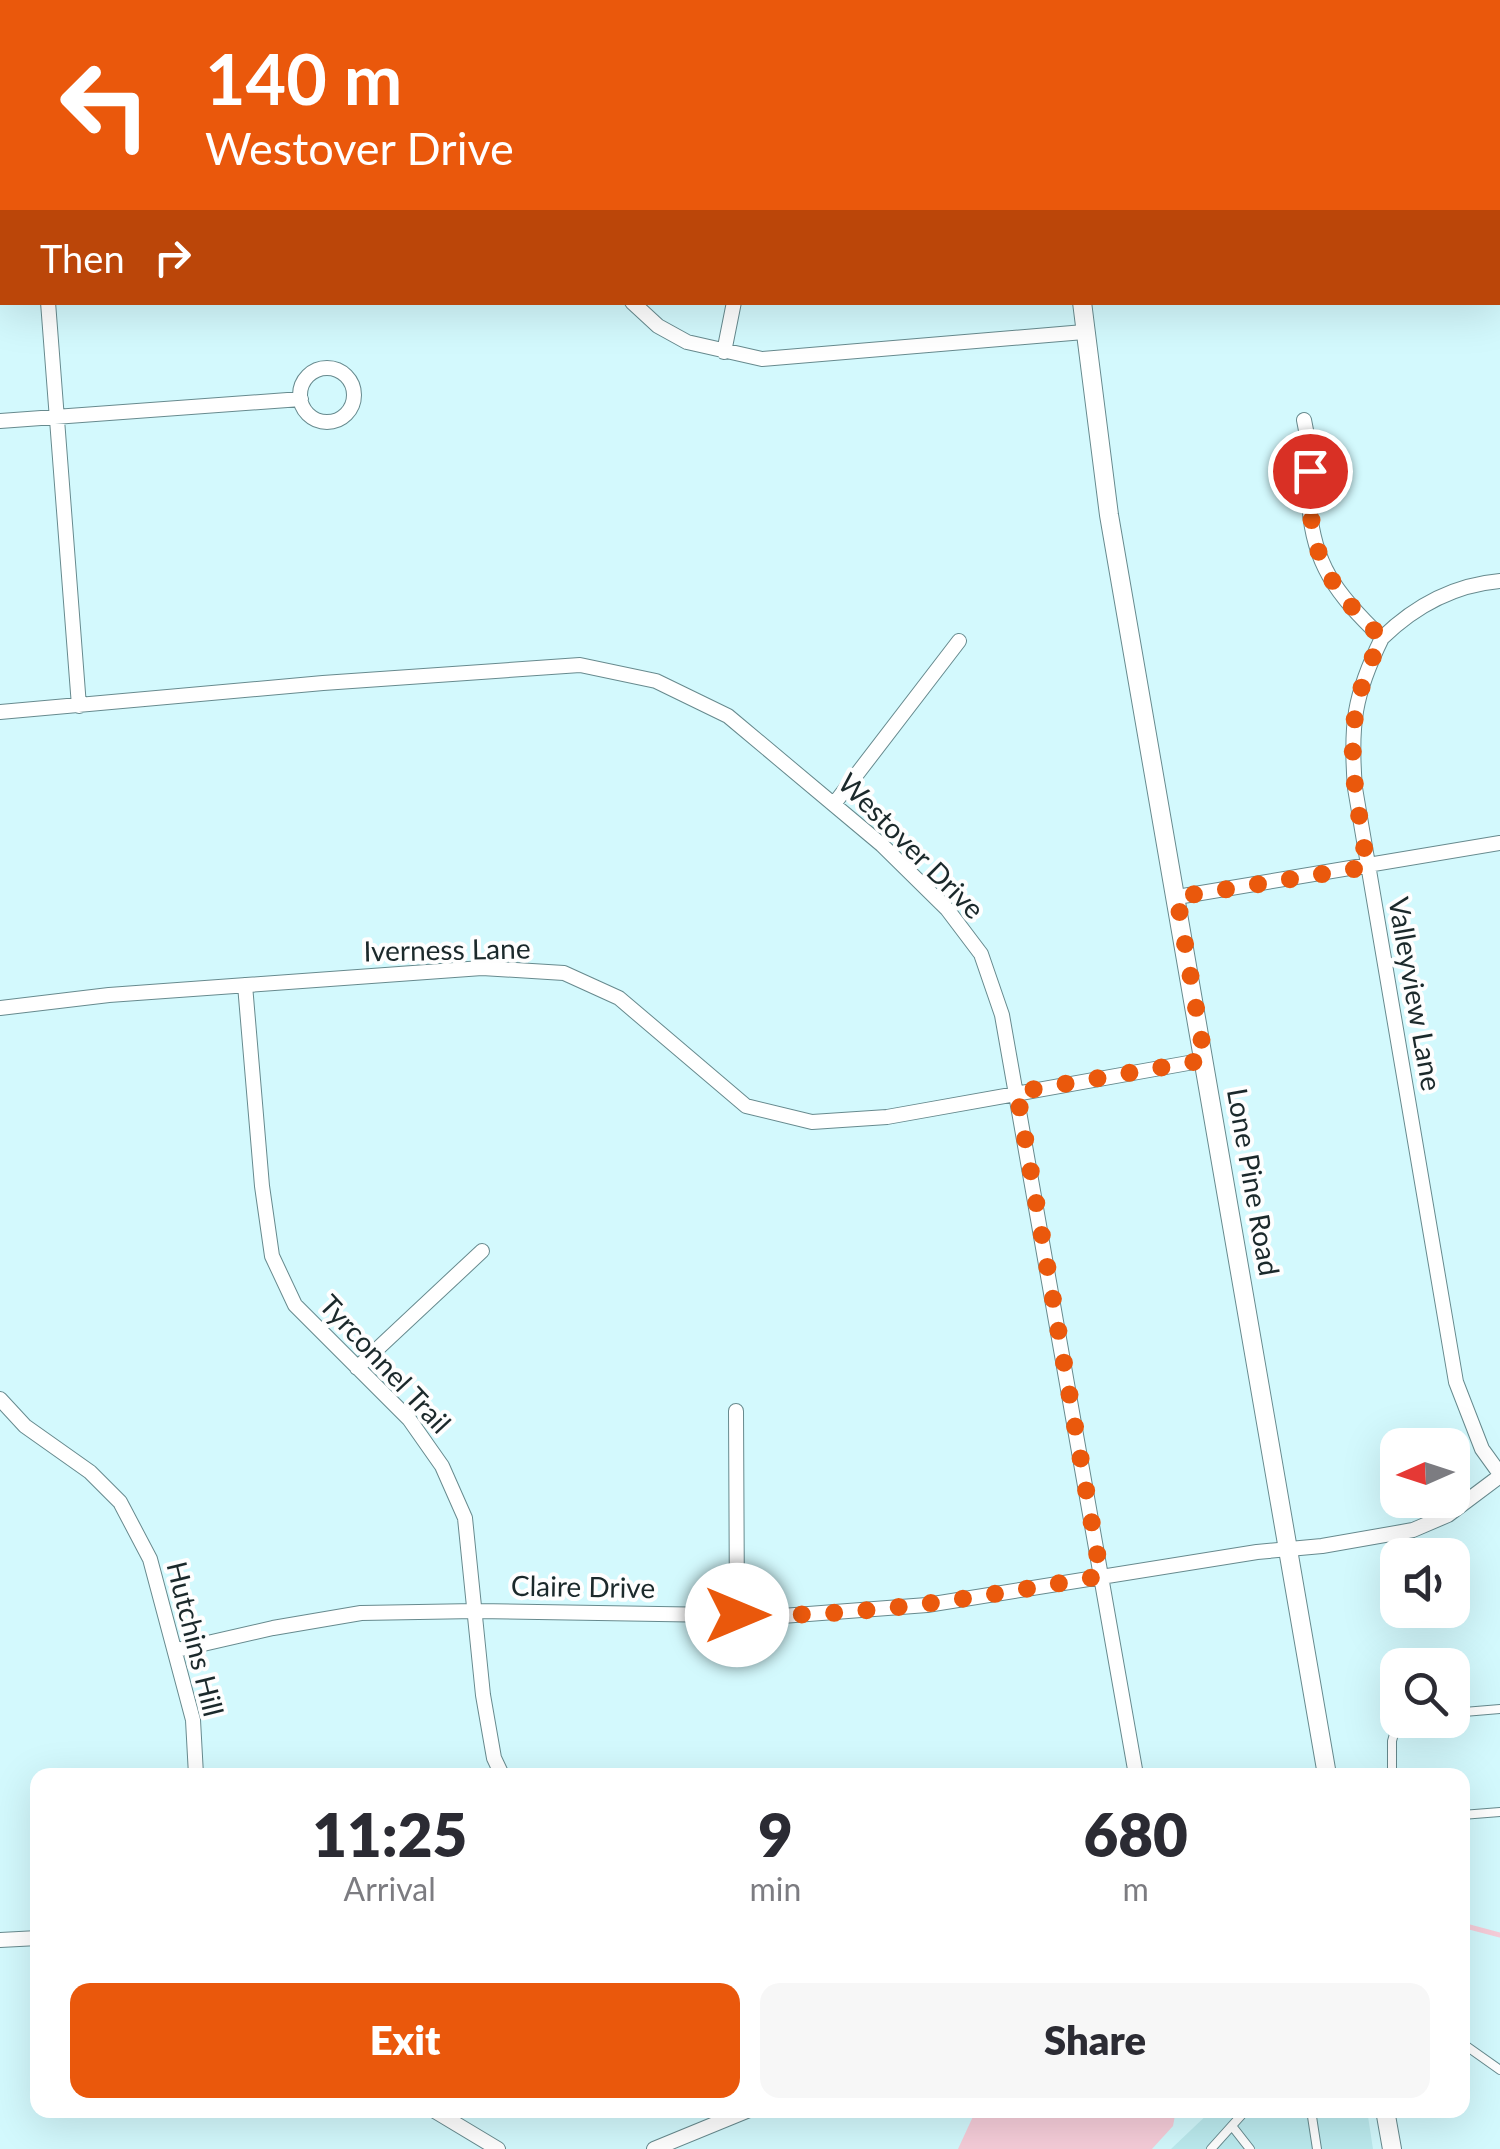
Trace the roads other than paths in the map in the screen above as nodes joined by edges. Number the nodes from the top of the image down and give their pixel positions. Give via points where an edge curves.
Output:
1 (48, 305) edge
2 (635, 305) edge
3 (733, 305) edge
4 (1082, 305) edge
5 (1084, 332) junction
6 (724, 352) junction
7 (301, 399) dead end
8 (57, 418) junction
9 (1304, 420) dead end
10 (0, 421) edge
11 (1500, 580) edge
12 (1382, 638) junction
13 (959, 641) dead end
14 (79, 706) junction
15 (0, 712) edge
16 (834, 804) junction
17 (1500, 842) edge
18 (1367, 867) junction
19 (1177, 897) junction
20 (245, 985) junction
21 (0, 1008) edge
22 (1205, 1060) junction
23 (1017, 1092) junction
24 (482, 1252) dead end
25 (357, 1368) junction
26 (0, 1398) edge
27 (736, 1411) dead end
28 (1500, 1475) edge
29 (1288, 1549) junction
30 (1101, 1576) junction
31 (476, 1610) junction
32 (737, 1615) junction
33 (177, 1650) junction
34 (1500, 1708) edge
35 (1470, 1711) edge
36 (1393, 1738) edge
37 (196, 1768) edge
38 (499, 1768) edge
39 (1135, 1768) edge
40 (1326, 1768) edge
41 (1392, 1768) edge
42 (1500, 1812) edge
43 (1470, 1814) edge
44 (30, 1938) edge
45 (0, 1940) edge
46 (1470, 2049) edge
47 (1500, 2070) edge
48 (446, 2118) edge
49 (729, 2118) edge
50 (1239, 2118) edge
51 (1312, 2118) edge
52 (1386, 2118) edge
53 (1232, 2126) junction
54 (498, 2149) edge
55 (654, 2149) edge
56 (1211, 2149) edge
57 (1250, 2149) edge
58 (1317, 2149) edge
59 (1392, 2149) edge

1 - 8 street
2 - 6 street via 687,342
3 - 6 street
4 - 5 street, Lone Pine Road
5 - 6 street via 762,359
5 - 19 street, Lone Pine Road
7 - 8 street
8 - 10 street
8 - 14 street
9 - 12 street via 1318,556 1353,610
11 - 12 street via 1422,606
12 - 18 street, Valleyview Lane via 1359,690 1351,738
13 - 16 street
14 - 15 street, Westover Drive
14 - 16 street, Westover Drive via 580,664 656,681 728,716
16 - 23 street, Westover Drive via 946,908 981,954
17 - 18 street
18 - 19 street
18 - 28 street, Valleyview Lane via 1456,1382 1482,1449
19 - 22 street, Lone Pine Road
20 - 21 street, Iverness Lane
20 - 23 street, Iverness Lane via 482,968 564,974 619,998 746,1106 812,1122 887,1117
20 - 25 street, Tyrconnel Trail via 272,1256 295,1304
22 - 23 street, Iverness Lane
22 - 29 street, Lone Pine Road
23 - 30 street, Westover Drive
24 - 25 street
25 - 31 street, Tyrconnel Trail via 409,1420 442,1466 464,1518
26 - 33 street, Hutchins Hill via 120,1502 150,1558
27 - 32 street
28 - 29 street, Claire Drive via 1448,1515 1414,1530
29 - 30 street, Claire Drive
29 - 40 street, Lone Pine Road
30 - 32 street, Claire Drive via 927,1605
30 - 39 street, Westover Drive
31 - 32 street, Claire Drive
31 - 33 street, Claire Drive via 360,1613
31 - 38 street, Tyrconnel Trail via 483,1695
33 - 37 street, Hutchins Hill
34 - 35 lane
36 - 41 lane
42 - 43 lane
44 - 45 street
46 - 47 lane
48 - 54 street
49 - 55 street
50 - 53 lane
51 - 58 lane
52 - 59 street
53 - 56 lane
53 - 57 lane

